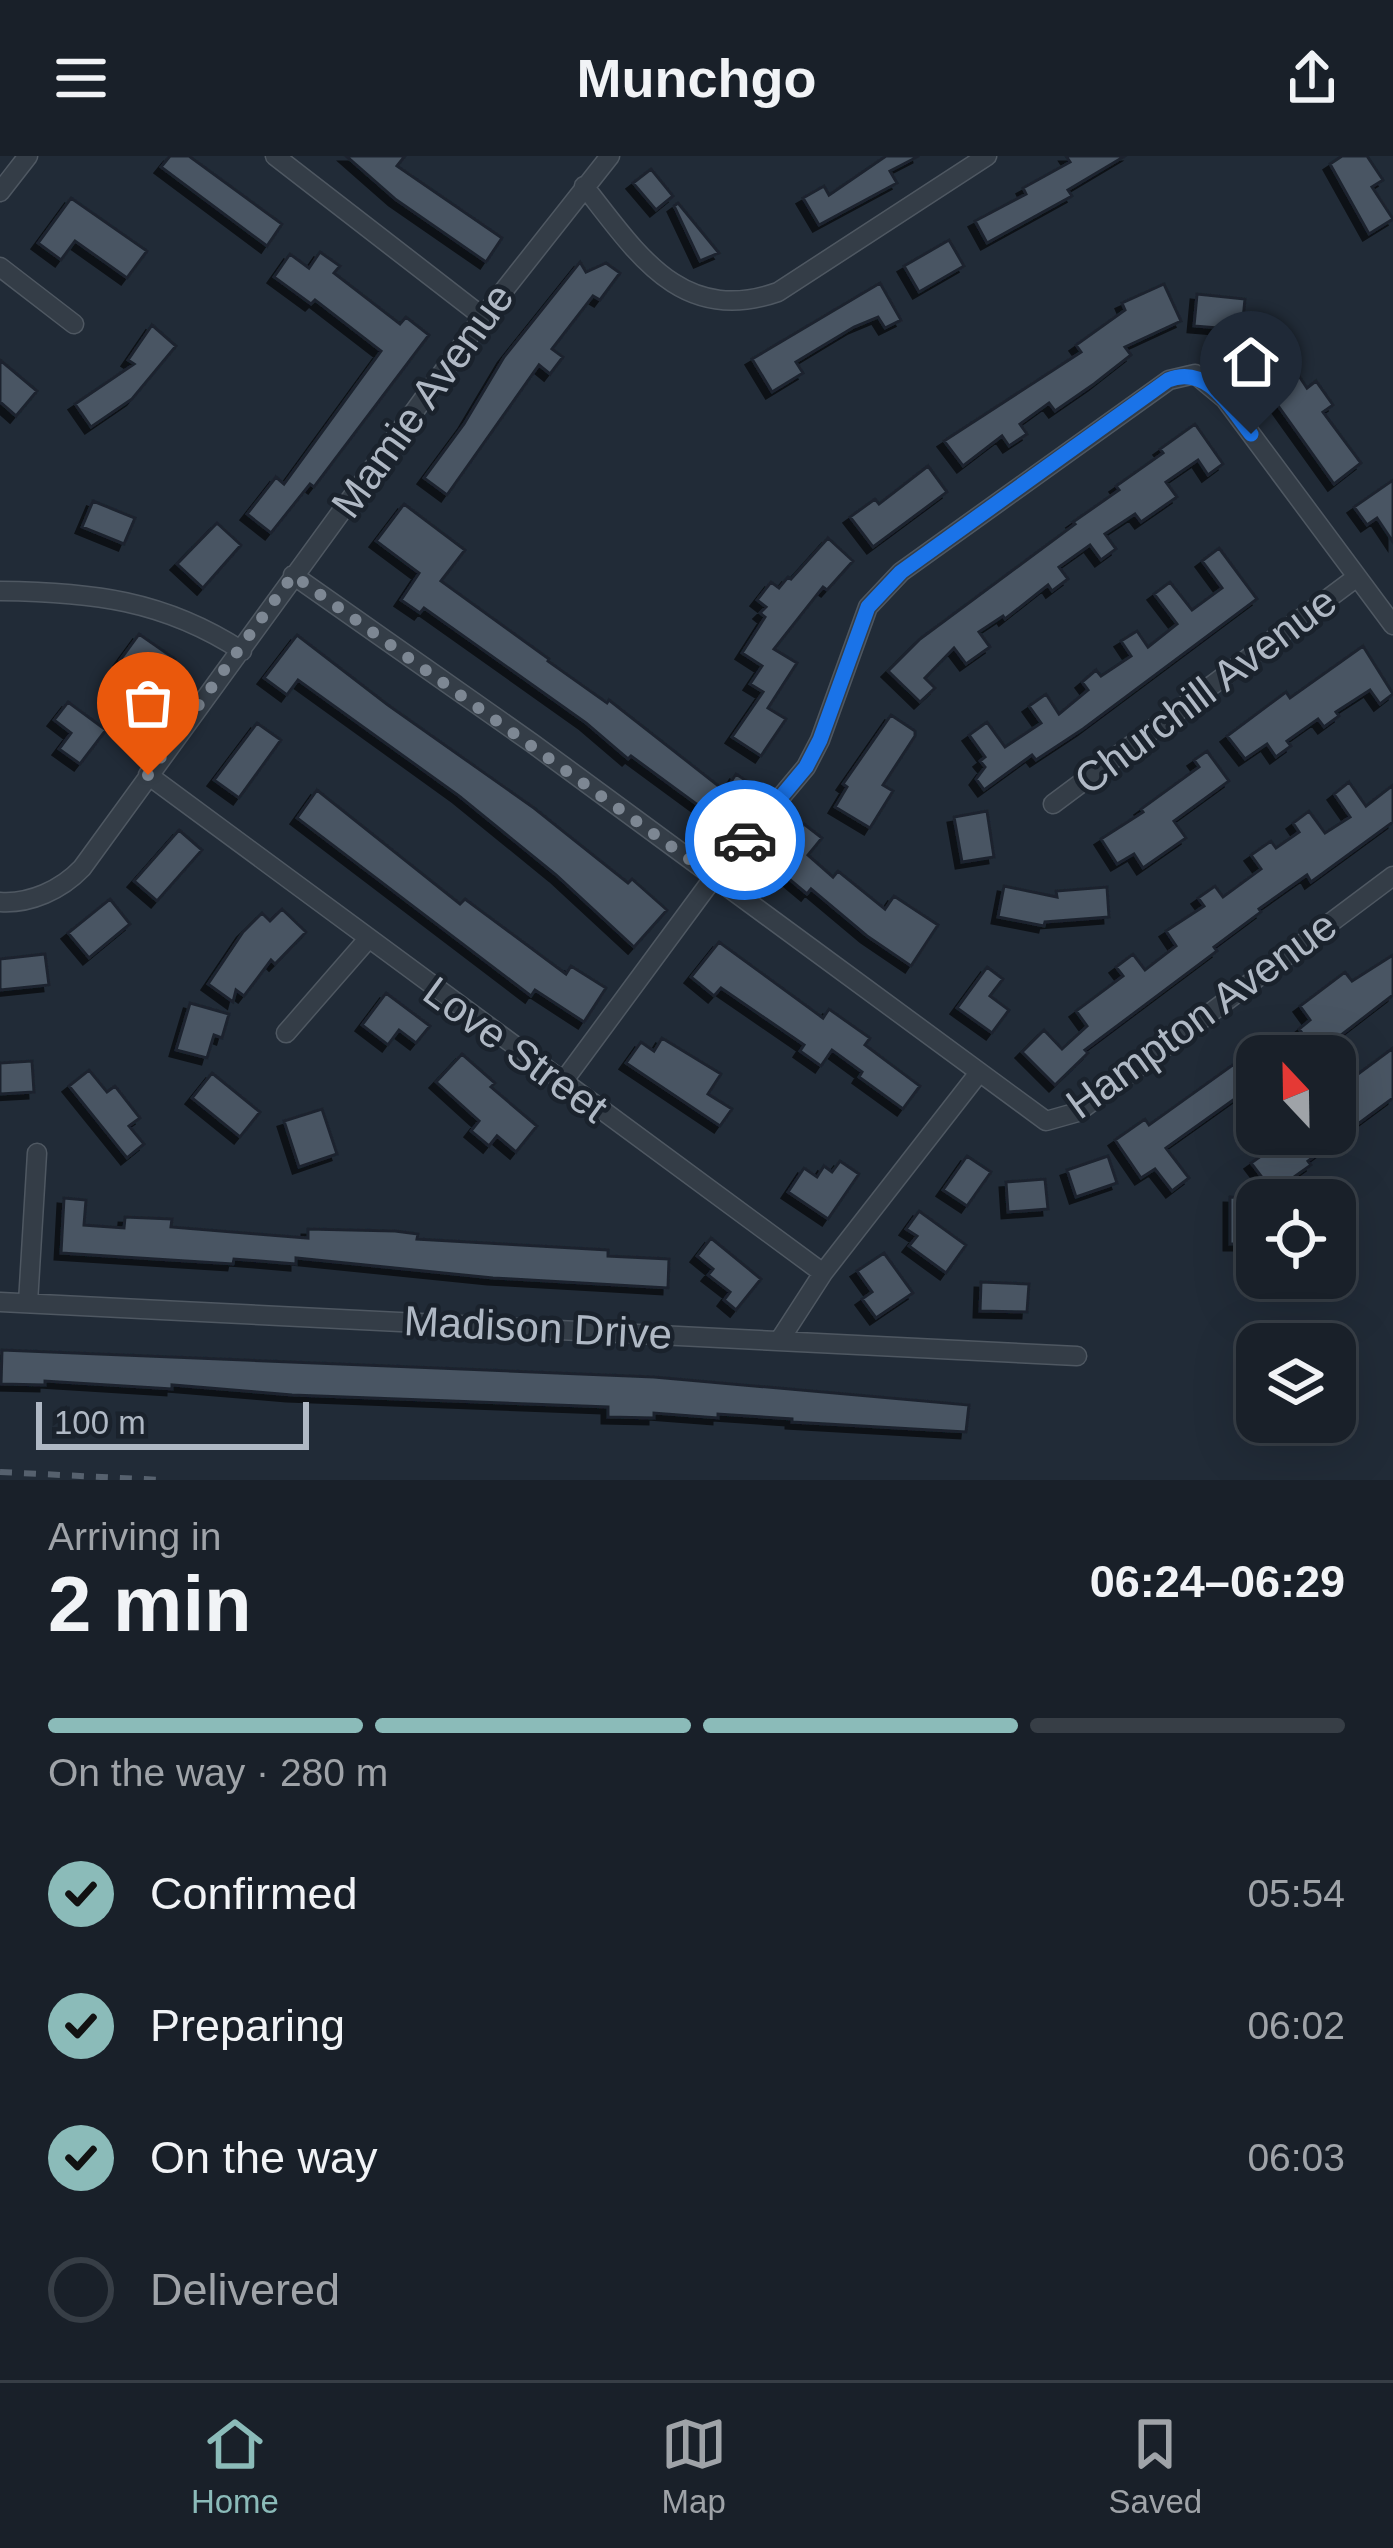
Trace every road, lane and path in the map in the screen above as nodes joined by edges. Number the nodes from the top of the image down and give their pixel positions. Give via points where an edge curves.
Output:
1 (28, 156) edge
2 (275, 156) edge
3 (610, 156) edge
4 (987, 156) edge
5 (584, 186) junction
6 (0, 192) edge
7 (0, 267) edge
8 (484, 317) junction
9 (74, 324) dead end
10 (293, 575) junction
11 (1357, 577) junction
12 (0, 591) edge
13 (1393, 625) edge
14 (242, 651) junction
15 (148, 775) junction
16 (1053, 804) dead end
17 (1393, 876) edge
18 (714, 877) junction
19 (0, 902) edge
20 (368, 939) junction
21 (286, 1034) dead end
22 (978, 1074) junction
23 (562, 1083) junction
24 (37, 1153) dead end
25 (823, 1273) junction
26 (0, 1302) edge
27 (28, 1303) junction
28 (782, 1338) junction
29 (1077, 1356) dead end

1 - 6 street
2 - 8 street
3 - 5 street, Mamie Avenue
4 - 5 street via 778,292 746,303 692,293 650,269
5 - 8 street, Mamie Avenue
7 - 9 street
8 - 10 street, Mamie Avenue
10 - 14 street, Mamie Avenue
10 - 18 street
11 - 13 street
11 - 16 street, Churchill Avenue
11 - 18 street via 1225,399 1201,378 1168,380 901,572 868,607 806,767
12 - 14 street via 145,604
14 - 15 street, Mamie Avenue
15 - 19 street, Mamie Avenue via 69,881
15 - 20 street, Love Street
17 - 22 street, Hampton Avenue via 1078,1112 1046,1121
18 - 22 street
18 - 23 street
20 - 21 street
20 - 23 street, Love Street
22 - 25 street
23 - 25 street, Love Street
24 - 27 street
25 - 28 street
26 - 27 street, Madison Drive
27 - 28 street, Madison Drive
28 - 29 street, Madison Drive

